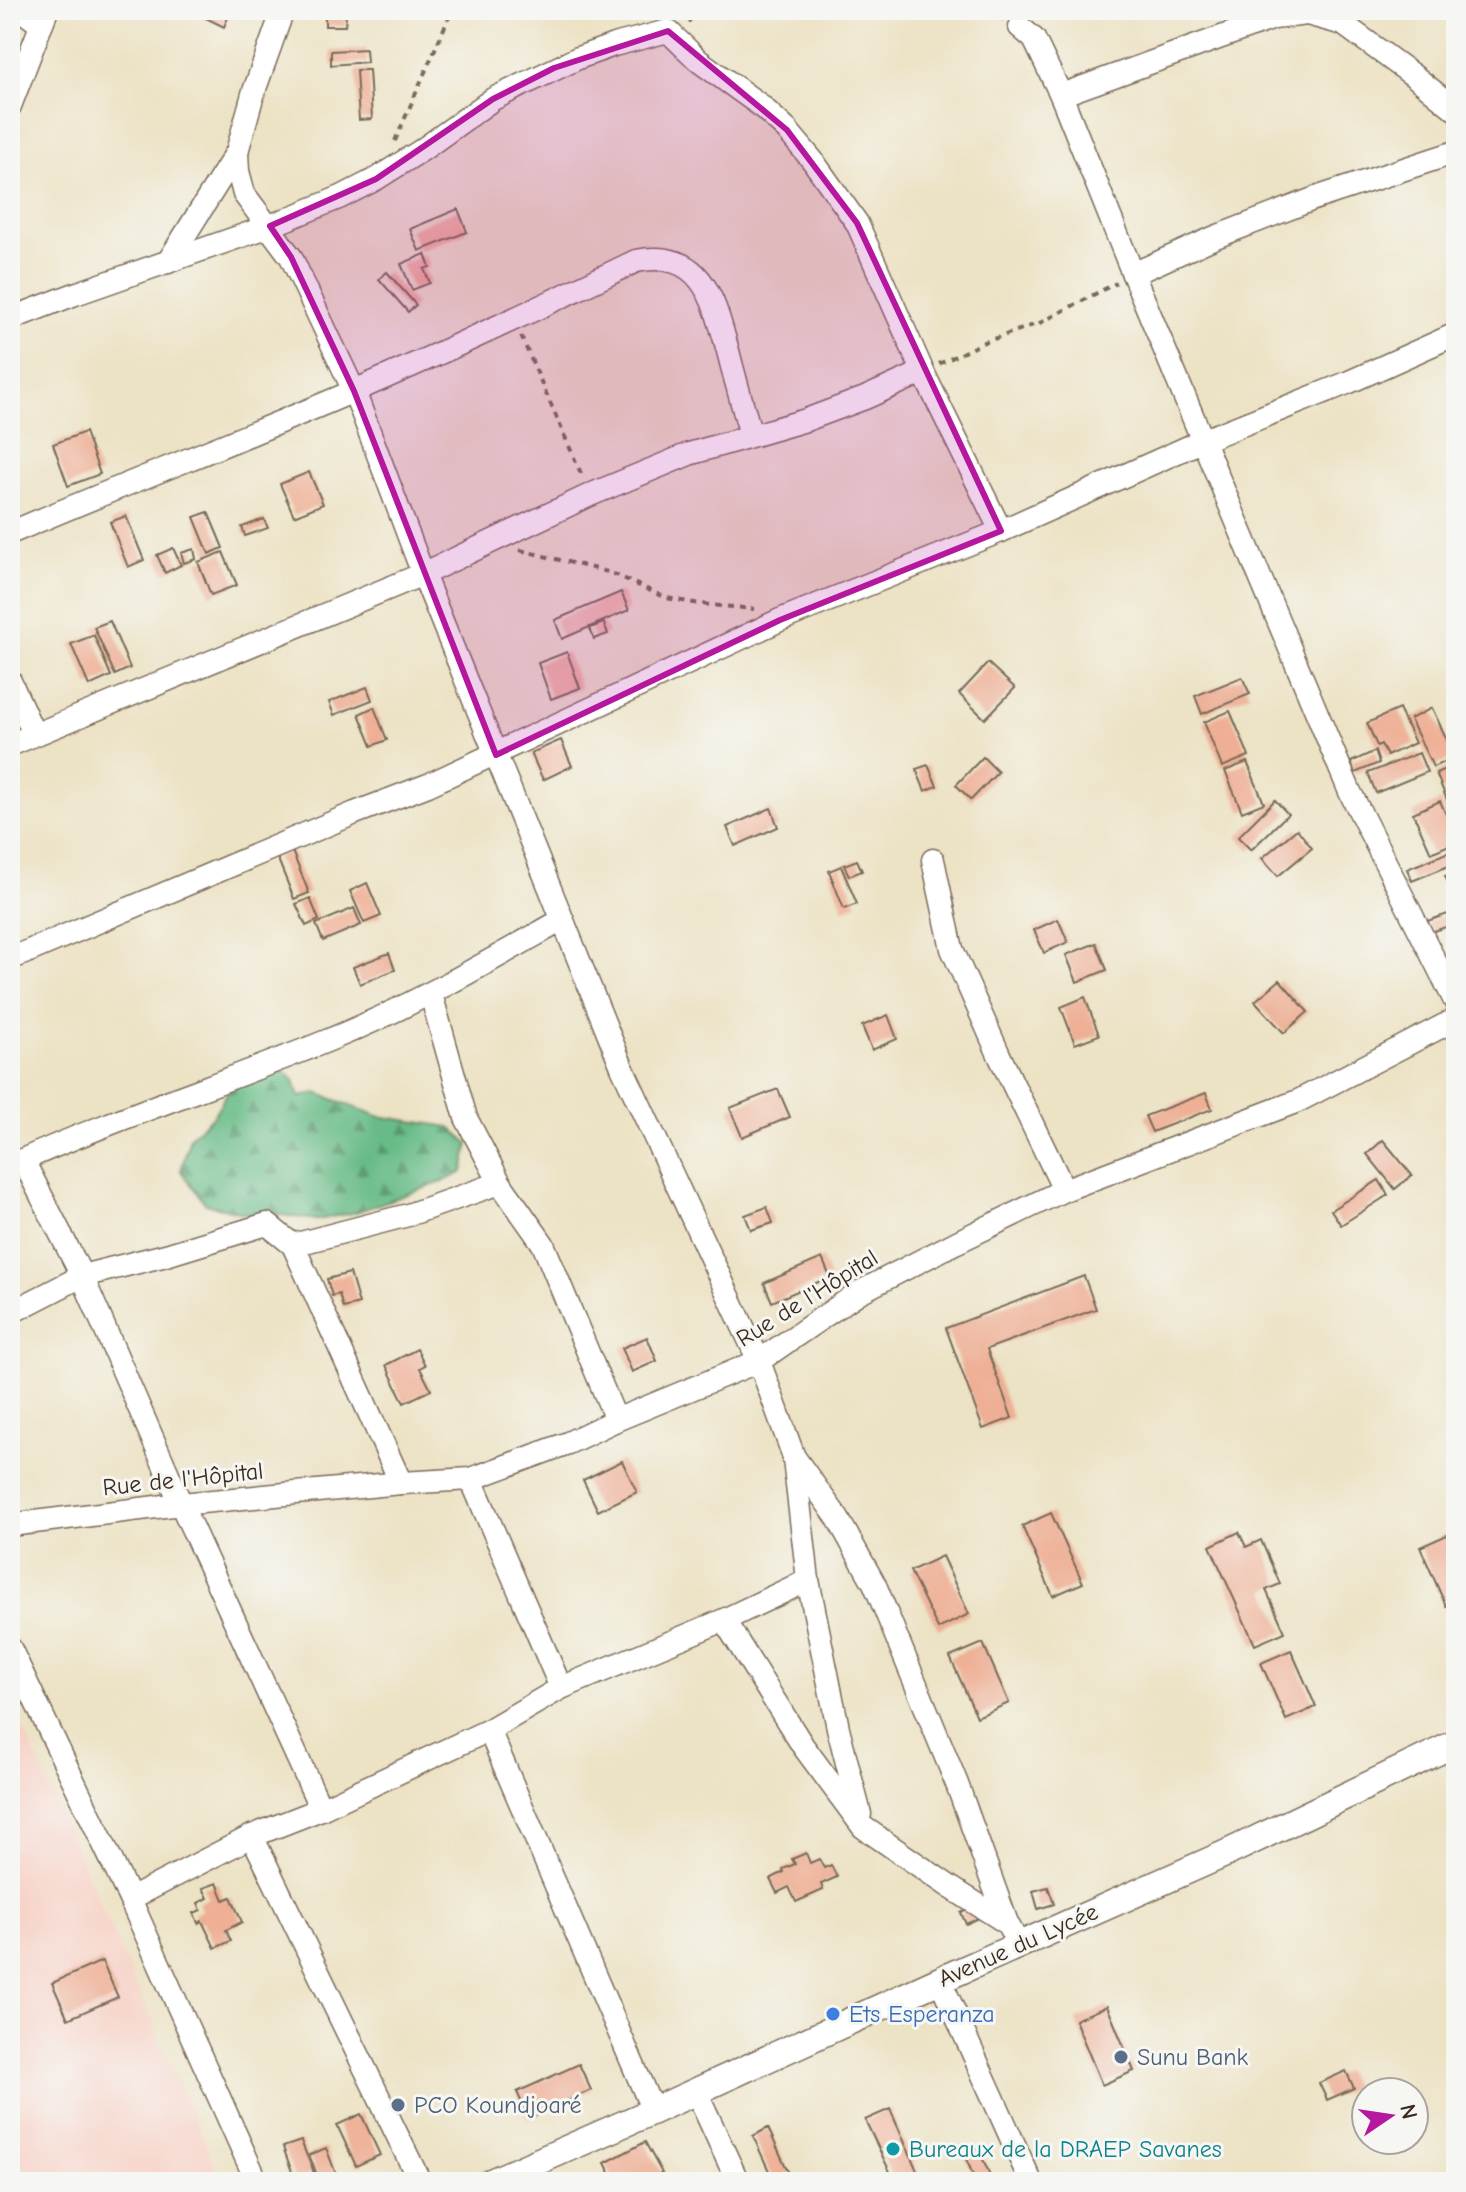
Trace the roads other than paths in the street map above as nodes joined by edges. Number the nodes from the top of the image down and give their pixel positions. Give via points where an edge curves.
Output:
1 (21, 10) edge
2 (283, 10) edge
3 (44, 17) edge
4 (1020, 27) dead end
5 (1061, 95) junction
6 (10, 106) edge
7 (1456, 110) edge
8 (237, 152) junction
9 (1456, 152) edge
10 (270, 226) junction
11 (168, 262) junction
12 (1133, 274) junction
13 (10, 319) edge
14 (1456, 334) edge
15 (923, 372) junction
16 (354, 391) junction
17 (751, 435) junction
18 (1204, 440) junction
19 (1001, 531) junction
20 (10, 533) edge
21 (423, 574) junction
22 (10, 681) edge
23 (34, 734) junction
24 (10, 745) edge
25 (496, 755) junction
26 (933, 860) dead end
27 (562, 920) junction
28 (10, 959) edge
29 (431, 994) junction
30 (1456, 1003) edge
31 (1456, 1019) edge
32 (16, 1163) edge
33 (500, 1183) junction
34 (1064, 1190) junction
35 (293, 1245) junction
36 (82, 1276) junction
37 (10, 1313) edge
38 (759, 1361) junction
39 (616, 1420) junction
40 (794, 1457) junction
41 (471, 1479) junction
42 (401, 1483) junction
43 (181, 1504) junction
44 (10, 1525) edge
45 (808, 1580) junction
46 (724, 1620) junction
47 (10, 1648) edge
48 (561, 1688) junction
49 (489, 1730) junction
50 (1456, 1743) edge
51 (321, 1809) junction
52 (863, 1827) junction
53 (252, 1836) junction
54 (130, 1899) junction
55 (1013, 1934) junction
56 (940, 1980) junction
57 (696, 2091) junction
58 (653, 2111) junction
59 (257, 2182) edge
60 (420, 2182) edge
61 (491, 2182) edge
62 (738, 2182) edge
63 (1031, 2182) edge

1 - 3 street
2 - 8 street
3 - 6 street
4 - 5 street via 1034,39
5 - 7 street via 1274,18 1307,14 1343,24
5 - 12 street
8 - 10 street via 244,194
8 - 11 street
9 - 12 street via 1316,198
10 - 11 street
10 - 15 street via 376,179 493,99 578,58 668,31 720,78 760,105 813,161 857,223
10 - 16 street via 291,257
11 - 13 street
12 - 18 street
14 - 18 street
15 - 17 street via 837,409
15 - 19 street
16 - 17 street via 636,261 664,258 699,277 714,301
16 - 20 street
16 - 21 street
17 - 21 street via 590,495
18 - 19 street
18 - 30 street via 1350,792
19 - 25 street via 780,620
21 - 23 street
21 - 25 street
22 - 23 street
23 - 24 street
25 - 27 street
25 - 28 street
26 - 34 street via 952,949
27 - 29 street
27 - 38 street via 622,1067
29 - 32 street via 331,1040
29 - 33 street via 466,1118
31 - 34 street, Rue de l'Hôpital via 1298,1101
32 - 36 street
33 - 35 street via 408,1215
33 - 39 street via 543,1244
34 - 38 street, Rue de l'Hôpital via 858,1293
35 - 36 street via 267,1224
35 - 42 street
36 - 37 street
36 - 43 street
38 - 39 street, Rue de l'Hôpital
38 - 40 street
39 - 41 street, Rue de l'Hôpital
40 - 45 street
40 - 55 street via 837,1517 875,1585
41 - 42 street, Rue de l'Hôpital
41 - 48 street
42 - 43 street, Rue de l'Hôpital
43 - 44 street, Rue de l'Hôpital
43 - 51 street
45 - 46 street
45 - 52 street
46 - 48 street
46 - 52 street via 803,1746
47 - 54 street
48 - 49 street
49 - 51 street
49 - 58 street
50 - 55 main road, Avenue du Lycée via 1227,1853
51 - 53 street
52 - 55 street
53 - 54 street
53 - 60 street
54 - 59 street
55 - 56 main road, Avenue du Lycée
56 - 57 main road, Avenue du Lycée
56 - 63 street
57 - 58 main road, Avenue du Lycée
57 - 62 street
58 - 61 main road, Avenue du Lycée

